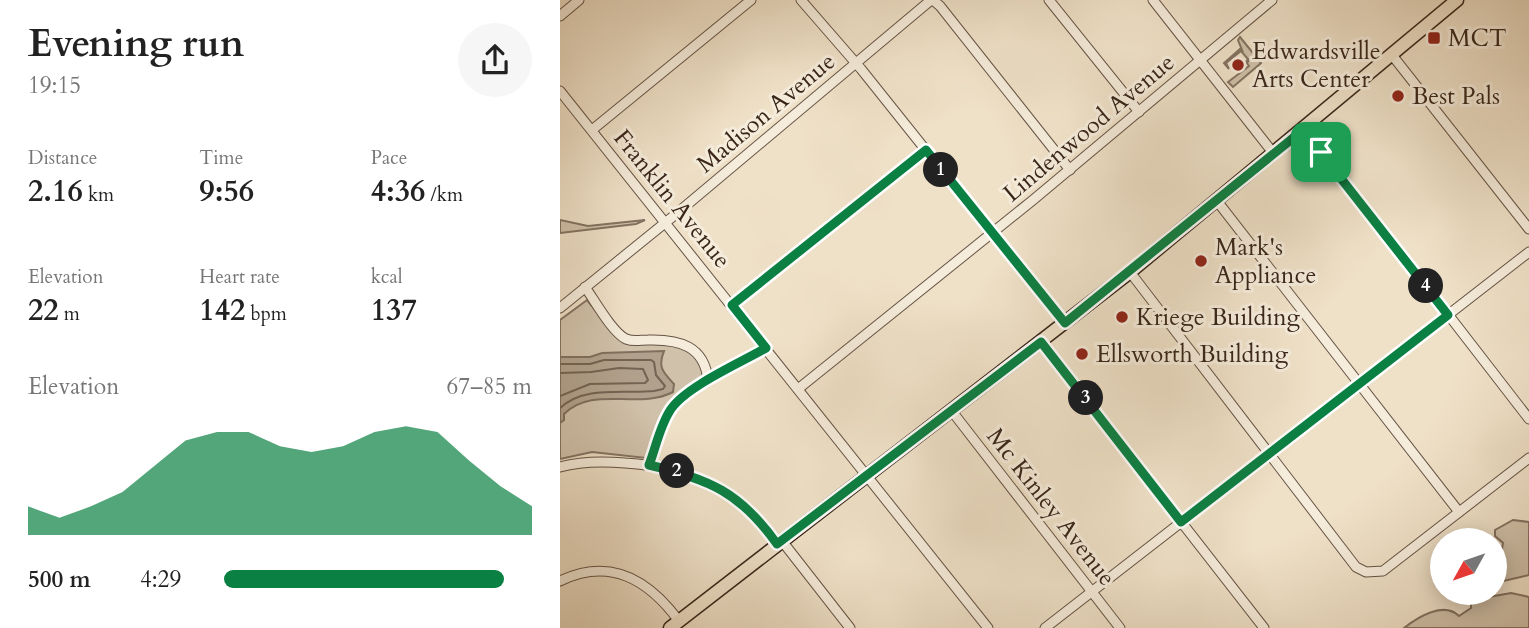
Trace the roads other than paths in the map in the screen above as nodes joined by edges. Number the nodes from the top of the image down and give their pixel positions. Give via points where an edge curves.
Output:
1 (579, 0) edge
2 (751, 0) edge
3 (801, 0) edge
4 (932, 0) edge
5 (1049, 0) edge
6 (1153, 0) edge
7 (1457, 0) edge
8 (1267, 2) edge
9 (560, 16) edge
10 (1392, 55) junction
11 (1200, 61) junction
12 (855, 63) junction
13 (560, 91) edge
14 (1139, 112) junction
15 (592, 130) junction
16 (1303, 130) junction
17 (926, 150) junction
18 (1274, 154) junction
19 (1070, 170) junction
20 (1217, 201) junction
21 (665, 221) junction
22 (1529, 229) edge
23 (991, 235) junction
24 (1529, 253) edge
25 (1130, 272) junction
26 (584, 288) junction
27 (732, 305) junction
28 (560, 308) edge
29 (1448, 315) junction
30 (1065, 323) junction
31 (1041, 342) junction
32 (766, 348) junction
33 (708, 381) junction
34 (1360, 384) junction
35 (798, 389) junction
36 (951, 410) junction
37 (1529, 419) edge
38 (1270, 454) junction
39 (1529, 458) edge
40 (649, 465) junction
41 (560, 467) edge
42 (867, 476) junction
43 (1459, 512) junction
44 (1181, 522) junction
45 (779, 542) junction
46 (560, 581) edge
47 (1092, 592) junction
48 (674, 624) edge
49 (850, 628) edge
50 (988, 628) edge
51 (1045, 628) edge
52 (1120, 628) edge
53 (1264, 628) edge

1 - 9 street
2 - 15 street
3 - 12 street
4 - 12 street, Madison Avenue
4 - 19 street
5 - 14 street
6 - 11 street
7 - 10 main road
8 - 11 street, Lindenwood Avenue
10 - 16 main road
10 - 22 street
11 - 14 street, Lindenwood Avenue
11 - 18 street
12 - 17 street
12 - 21 street, Madison Avenue
13 - 15 street, Franklin Avenue
14 - 19 street, Lindenwood Avenue
15 - 21 street, Franklin Avenue
16 - 18 main road
16 - 29 street
17 - 23 street
17 - 27 street
18 - 20 main road
19 - 23 street, Lindenwood Avenue
20 - 25 main road
20 - 34 street
21 - 26 street, Madison Avenue
21 - 27 street, Franklin Avenue
23 - 30 street
23 - 35 street, Lindenwood Avenue
24 - 29 street
25 - 30 main road
25 - 38 street
26 - 28 street, Madison Avenue
26 - 33 street via 624,338 661,340 694,350 704,362
27 - 32 street, Franklin Avenue
29 - 34 street
29 - 37 street
30 - 31 main road
31 - 36 main road
31 - 44 street
32 - 33 street
32 - 35 street, Franklin Avenue
33 - 40 street via 670,410
34 - 38 street
34 - 43 street
35 - 42 street, Franklin Avenue
36 - 42 main road
36 - 47 street, Mc Kinley Avenue
38 - 43 street via 1356,566 1366,572 1383,571
38 - 44 street
39 - 43 street
40 - 41 street via 584,462
40 - 45 street via 717,487 748,509
42 - 45 main road
42 - 50 street, Franklin Avenue
44 - 47 street
44 - 53 street
45 - 48 main road
45 - 49 street
46 - 48 street via 592,571 628,576 656,593
47 - 51 street
47 - 52 street, Mc Kinley Avenue

